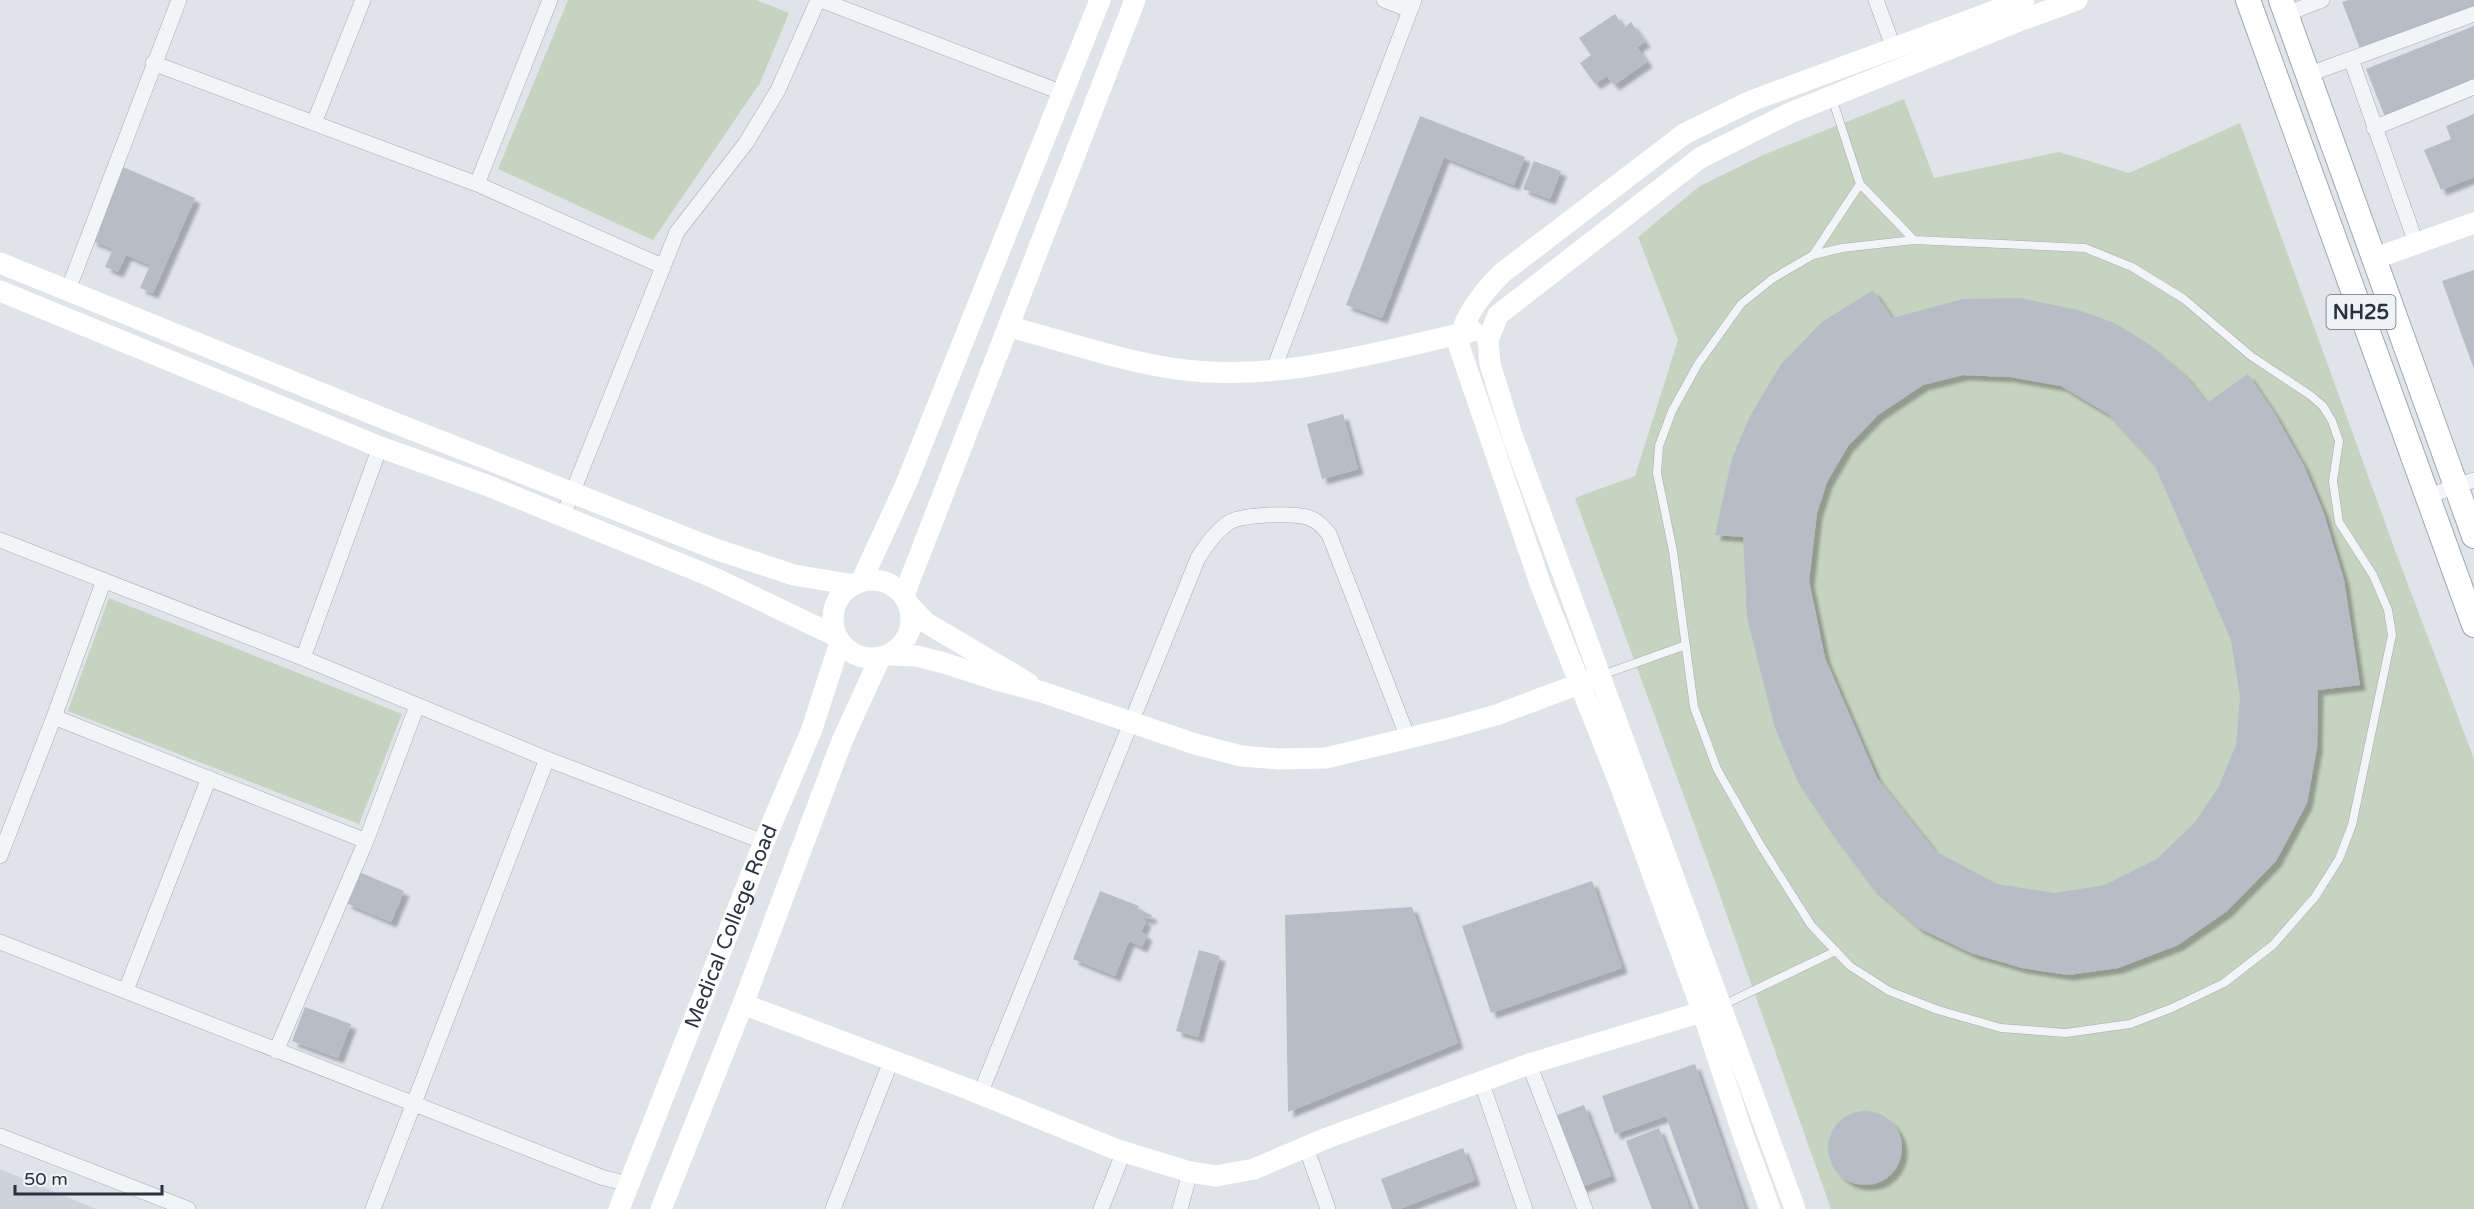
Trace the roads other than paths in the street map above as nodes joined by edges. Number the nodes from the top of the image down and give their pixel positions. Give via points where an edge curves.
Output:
1 (178, 0) edge
2 (363, 0) edge
3 (550, 0) edge
4 (820, 0) edge
5 (1100, 0) edge
6 (1135, 0) edge
7 (1384, 0) edge
8 (1876, 0) edge
9 (2024, 0) edge
10 (2077, 0) edge
11 (2248, 0) edge
12 (2322, 0) edge
13 (1412, 5) edge
14 (1986, 7) edge
15 (2283, 7) edge
16 (2474, 14) edge
17 (1894, 50) junction
18 (2351, 59) junction
19 (153, 63) junction
20 (2307, 75) junction
21 (2474, 87) edge
22 (1063, 93) junction
23 (1831, 96) junction
24 (314, 123) junction
25 (2374, 128) junction
26 (477, 184) junction
27 (1860, 184) junction
28 (2474, 223) edge
29 (1914, 240) junction
30 (2416, 243) junction
31 (1813, 255) junction
32 (2373, 259) junction
33 (0, 263) edge
34 (662, 266) junction
35 (68, 290) junction
36 (0, 291) edge
37 (1494, 326) junction
38 (1010, 327) junction
39 (1460, 333) junction
40 (1273, 371) junction
41 (380, 447) junction
42 (2465, 483) edge
43 (573, 494) junction
44 (2428, 496) junction
45 (563, 516) junction
46 (2474, 536) edge
47 (0, 540) edge
48 (104, 580) junction
49 (857, 583) junction
50 (906, 600) junction
51 (2474, 625) edge
52 (838, 639) junction
53 (1686, 645) junction
54 (303, 657) junction
55 (884, 657) junction
56 (1600, 676) junction
57 (1578, 684) junction
58 (1042, 692) junction
59 (417, 706) junction
60 (54, 717) junction
61 (1131, 722) junction
62 (1408, 738) junction
63 (548, 759) junction
64 (209, 778) junction
65 (366, 841) junction
66 (764, 842) junction
67 (0, 856) edge
68 (0, 942) edge
69 (1836, 951) junction
70 (126, 990) junction
71 (743, 1004) junction
72 (1712, 1009) junction
73 (276, 1051) junction
74 (891, 1060) junction
75 (1529, 1064) junction
76 (1481, 1082) junction
77 (980, 1094) junction
78 (415, 1104) junction
79 (0, 1136) edge
80 (1306, 1147) junction
81 (1124, 1151) junction
82 (1190, 1172) junction
83 (628, 1184) junction
84 (836, 1208) edge
85 (188, 1209) edge
86 (373, 1209) edge
87 (619, 1209) edge
88 (661, 1209) edge
89 (1101, 1209) edge
90 (1180, 1209) edge
91 (1328, 1209) edge
92 (1525, 1209) edge
93 (1585, 1209) edge
94 (1770, 1209) edge
95 (1795, 1209) edge

1 - 19 street
2 - 24 street
3 - 26 street
4 - 22 street
4 - 34 street via 778,90 746,142 677,232
5 - 22 street
6 - 38 street
7 - 13 street
8 - 17 street
9 - 14 street
10 - 23 street
11 - 44 main road, NH25
12 - 15 street
13 - 40 street
14 - 17 street
15 - 20 main road, NH25
16 - 18 street
17 - 39 street via 1751,102 1684,134 1502,273 1483,292
18 - 20 street
18 - 25 street
19 - 24 street
19 - 35 street
20 - 32 main road, NH25
21 - 25 street
22 - 49 street via 906,484
23 - 27 lane
23 - 37 street via 1701,158 1527,290 1498,315
24 - 26 street
25 - 30 street
26 - 34 street
27 - 29 lane
27 - 31 lane
28 - 30 street
29 - 31 lane via 1852,246
29 - 69 lane via 2085,248 2132,267 2184,299 2251,356 2323,405 2339,441 2333,481 2338,522 2373,575 2388,610 2392,635 2352,825 2339,859 2315,897 2273,945 2224,983 2130,1024 2066,1033 2001,1028 1890,991 1850,966
30 - 32 street
31 - 53 lane via 1772,279 1741,304 1698,364 1672,411 1659,446 1657,474
32 - 42 main road, NH25
33 - 35 street
34 - 43 street
35 - 43 street
36 - 41 street
37 - 39 street
37 - 56 street via 1488,340 1490,364
38 - 40 street via 1178,369
38 - 50 street via 912,570
39 - 40 street via 1397,350
39 - 57 street via 1459,346
41 - 45 street
41 - 54 street
42 - 44 street
42 - 46 main road, NH25
43 - 45 street
43 - 49 street via 714,549 794,575
44 - 51 main road, NH25
45 - 52 street via 710,576
47 - 48 street
48 - 54 street
48 - 60 street
49 - 50 street via 886,582 895,586
49 - 52 street via 836,604 833,624
50 - 55 street via 912,616 911,628 899,649
50 - 58 street via 925,622
52 - 55 street via 856,655
52 - 66 street, Medical College Road via 812,729
53 - 56 lane
53 - 69 lane via 1694,707 1717,769 1811,925
54 - 59 street
55 - 58 street via 917,656
55 - 71 street, Medical College Road via 842,741
56 - 57 street
56 - 72 street
57 - 62 street via 1496,715
57 - 72 street
58 - 61 street
59 - 63 street
59 - 65 street
60 - 64 street
60 - 67 street
61 - 62 street via 1241,756 1278,759 1326,758
61 - 62 street via 1198,558 1210,539 1230,522 1243,518 1307,517 1329,534
61 - 77 street
63 - 66 street
63 - 78 street
64 - 65 street
64 - 70 street
65 - 73 street
66 - 83 street, Medical College Road
68 - 70 street
69 - 72 lane
70 - 73 street
71 - 74 street
71 - 88 street, Medical College Road
72 - 75 street
72 - 94 street via 1742,1132
72 - 95 street
73 - 78 street
74 - 77 street
74 - 84 street
75 - 76 street
75 - 93 street
76 - 80 street
76 - 92 street
77 - 81 street
78 - 83 street
78 - 86 street
79 - 85 street
80 - 82 street via 1254,1169 1216,1176
80 - 91 street
81 - 82 street
81 - 89 street
82 - 90 street
83 - 87 street, Medical College Road

